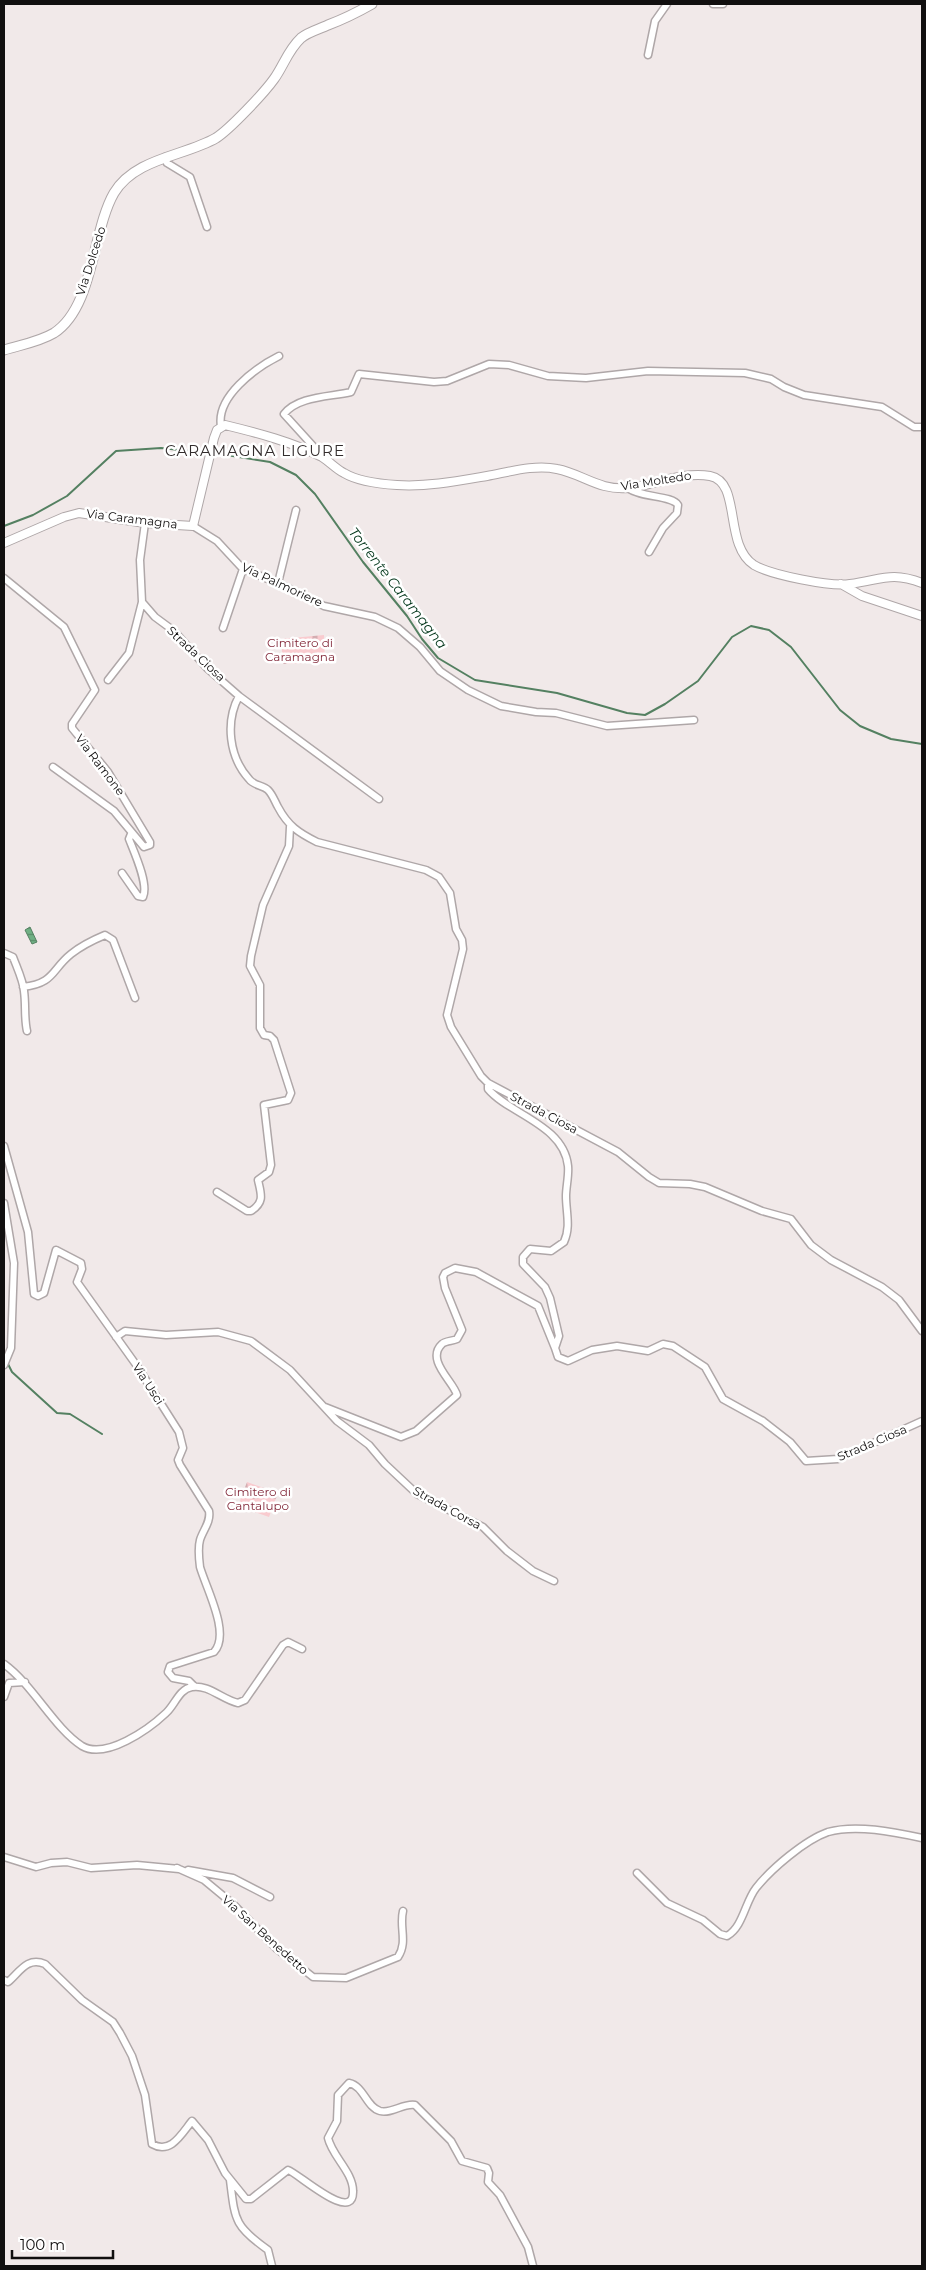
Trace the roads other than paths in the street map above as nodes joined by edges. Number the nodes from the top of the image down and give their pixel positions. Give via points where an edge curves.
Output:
1 (372, 4) edge
2 (667, 4) edge
3 (712, 4) edge
4 (723, 4) edge
5 (648, 55) dead end
6 (165, 158) junction
7 (207, 226) dead end
8 (4, 350) edge
9 (279, 356) dead end
10 (221, 426) junction
11 (922, 427) edge
12 (323, 458) junction
13 (628, 488) junction
14 (296, 510) dead end
15 (145, 523) junction
16 (193, 526) junction
17 (4, 543) edge
18 (649, 552) dead end
19 (243, 569) junction
20 (4, 578) edge
21 (867, 581) junction
22 (278, 583) junction
23 (922, 583) edge
24 (842, 584) junction
25 (875, 599) junction
26 (142, 602) junction
27 (922, 616) edge
28 (223, 628) dead end
29 (108, 680) dead end
30 (239, 696) junction
31 (694, 720) dead end
32 (53, 767) dead end
33 (379, 800) dead end
34 (290, 827) junction
35 (131, 834) junction
36 (122, 874) dead end
37 (4, 953) edge
38 (23, 987) junction
39 (135, 998) dead end
40 (27, 1031) dead end
41 (488, 1083) junction
42 (4, 1146) edge
43 (217, 1192) dead end
44 (4, 1203) edge
45 (922, 1331) edge
46 (116, 1337) junction
47 (555, 1348) junction
48 (4, 1365) edge
49 (325, 1407) junction
50 (922, 1421) edge
51 (554, 1581) dead end
52 (302, 1649) dead end
53 (4, 1664) edge
54 (25, 1682) junction
55 (194, 1686) junction
56 (4, 1696) edge
57 (922, 1838) edge
58 (4, 1857) edge
59 (176, 1868) junction
60 (637, 1873) dead end
61 (270, 1896) dead end
62 (403, 1911) dead end
63 (4, 1980) edge
64 (230, 2180) junction
65 (272, 2266) edge
66 (534, 2266) edge

1 - 6 main road, Via Dolcedo via 303,36 287,55 273,80 216,138
2 - 5 street via 655,21
3 - 4 street
6 - 7 street via 167,163 190,177
6 - 8 main road, Via Dolcedo via 132,174 115,192 83,290 65,323 44,338
9 - 10 street via 248,376 229,397 221,409
10 - 12 street, Via Moltedo via 269,436
10 - 16 street, Via Caramagna via 214,438
11 - 12 street via 914,427 882,407 804,395 770,379 745,372 648,371 586,378 548,376 509,365 489,364 447,381 359,374 351,392 298,403 289,408 284,414
12 - 13 street, Via Moltedo via 346,474 374,483 429,484 529,468 557,468 608,487
13 - 18 street via 653,498 673,499 678,504 677,513 662,528
13 - 24 street, Via Moltedo via 686,476 712,476 721,480 729,492 739,549 747,559 774,573
14 - 22 street
15 - 16 street, Via Caramagna
15 - 17 street, Via Caramagna via 79,513 64,516
15 - 26 street via 140,560
16 - 19 street, Via Palmoriere via 218,541
19 - 22 street, Via Palmoriere
19 - 28 street
20 - 35 street, Via Ramone via 64,627 95,690 72,728 108,772 150,845 144,847 136,835
21 - 23 street, Via Moltedo via 894,575
21 - 24 street, Via Moltedo
21 - 25 street via 870,595
22 - 31 street, Via Palmoriere via 324,606 384,620 411,639 450,679 501,706 563,714 607,726
24 - 25 street via 854,593
25 - 27 street
26 - 29 street via 129,653
26 - 30 street, Strada Ciosa
30 - 33 street, Strada Ciosa
30 - 34 street via 230,727 238,761 251,782 268,790
32 - 35 street, Via Ramone via 114,811
34 - 41 street, Strada Ciosa via 317,842 426,870 443,881 450,893 456,929 464,949 448,1006 448,1019
34 - 43 street via 289,846 262,904 250,966 260,985 260,1028 264,1035 274,1040 291,1093 288,1100 264,1105 271,1165 269,1172 258,1180 261,1202 247,1211
35 - 36 street, Via Ramone via 129,839 140,867 144,896 138,896
37 - 38 street via 13,957
38 - 39 street via 48,979 69,955 105,934 113,940
38 - 40 street
41 - 45 street, Strada Ciosa via 618,1152 660,1183 705,1187 790,1219 811,1246 882,1287 898,1300
41 - 47 street via 488,1089 494,1095 533,1118 556,1141 569,1167 568,1226 564,1242 551,1250 530,1249 523,1257 523,1264 545,1287 550,1298 559,1336
42 - 46 street, Via Usci via 28,1232 34,1294 44,1293 56,1250 81,1263 77,1282
44 - 48 street via 14,1263 12,1338
46 - 49 street, Strada Corsa via 128,1331 166,1335 218,1332 240,1337 264,1349 284,1365
46 - 55 street, Via Usci via 178,1432 183,1448 178,1460 209,1511 210,1517 199,1541 200,1565 221,1641 214,1652 170,1666 168,1672
47 - 49 street, Strada Corsa via 538,1306 476,1272 455,1268 446,1273 444,1283 462,1330 457,1339 442,1344 438,1357 445,1377 457,1395 407,1436
47 - 50 street, Strada Ciosa via 558,1357 568,1361 592,1350 618,1346 648,1351 668,1344 705,1367 723,1399 764,1421 790,1442 806,1461 838,1459
49 - 51 street, Strada Corsa via 337,1421 369,1445 417,1494 483,1527 507,1551 543,1578
52 - 55 street via 288,1642 283,1645 245,1700 238,1703
53 - 54 street
54 - 55 street via 72,1738 92,1750 114,1747 143,1732 167,1712 182,1692
54 - 56 street via 9,1682
57 - 60 street via 885,1830 828,1832 797,1850 756,1888 736,1929 727,1936 667,1903
58 - 59 street, Via San Benedetto via 36,1867 67,1862 91,1868 137,1865
59 - 61 street, Via San Benedetto via 233,1878
59 - 62 street, Via San Benedetto via 204,1880 277,1949 316,1978 346,1978 398,1957 404,1942
63 - 64 street via 8,1982 25,1965 39,1962 113,2022 132,2056 145,2095 152,2144 159,2147 170,2145 192,2121 208,2140
64 - 65 street via 237,2222 251,2239 268,2250
64 - 66 street via 238,2186 243,2197 251,2199 288,2170 336,2202 349,2200 353,2195 352,2186 328,2138 337,2121 338,2095 349,2083 354,2084 380,2111 415,2105 451,2141 462,2161 488,2168 489,2185 505,2204 528,2247

